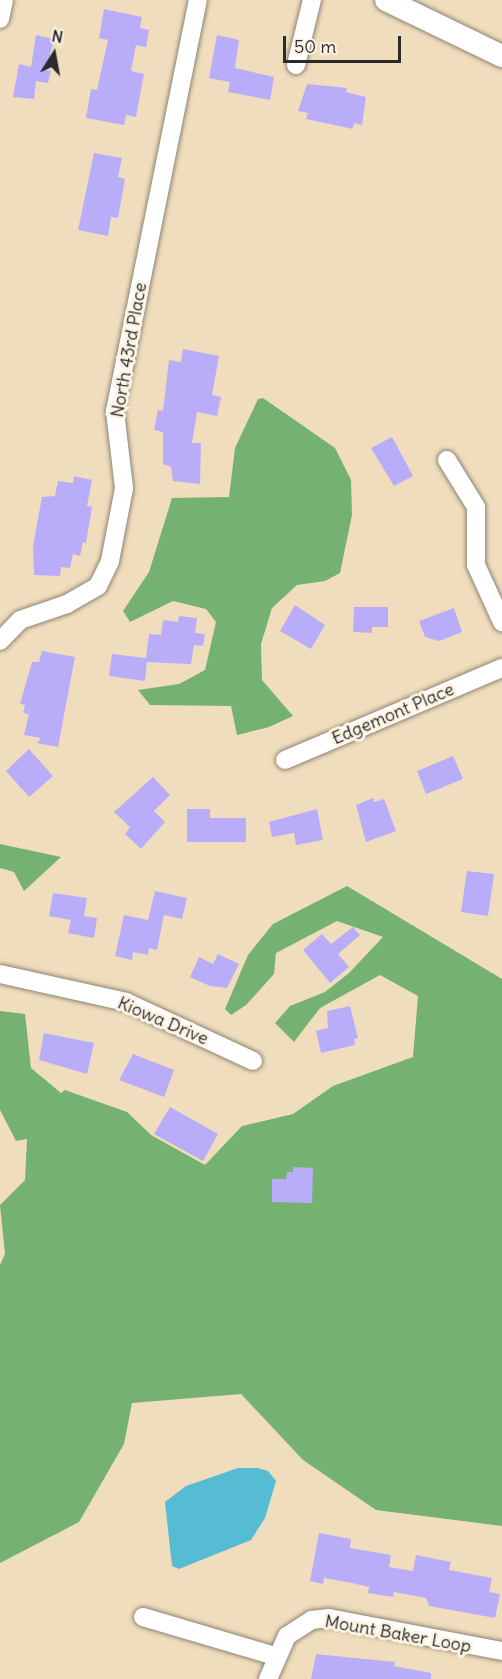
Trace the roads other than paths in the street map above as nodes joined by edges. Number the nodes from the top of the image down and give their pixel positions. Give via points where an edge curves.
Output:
1 (4, 0) edge
2 (198, 0) edge
3 (312, 0) edge
4 (386, 0) edge
5 (0, 20) edge
6 (502, 57) edge
7 (296, 65) dead end
8 (447, 460) dead end
9 (502, 622) edge
10 (0, 641) edge
11 (502, 668) edge
12 (285, 760) dead end
13 (0, 974) edge
14 (253, 1061) dead end
15 (143, 1617) dead end
16 (502, 1651) edge
17 (275, 1656) junction
18 (268, 1679) edge

1 - 5 street
2 - 10 street, North 43rd Place via 115,411 124,488 110,561 98,585 67,604 20,620
3 - 7 street
4 - 6 main road
8 - 9 street via 476,507 476,566
11 - 12 street, Edgemont Place
13 - 14 street, Kiowa Drive via 126,1002
15 - 17 street
16 - 17 street, Mount Baker Loop via 329,1618 298,1626
17 - 18 street, Mount Baker Loop

